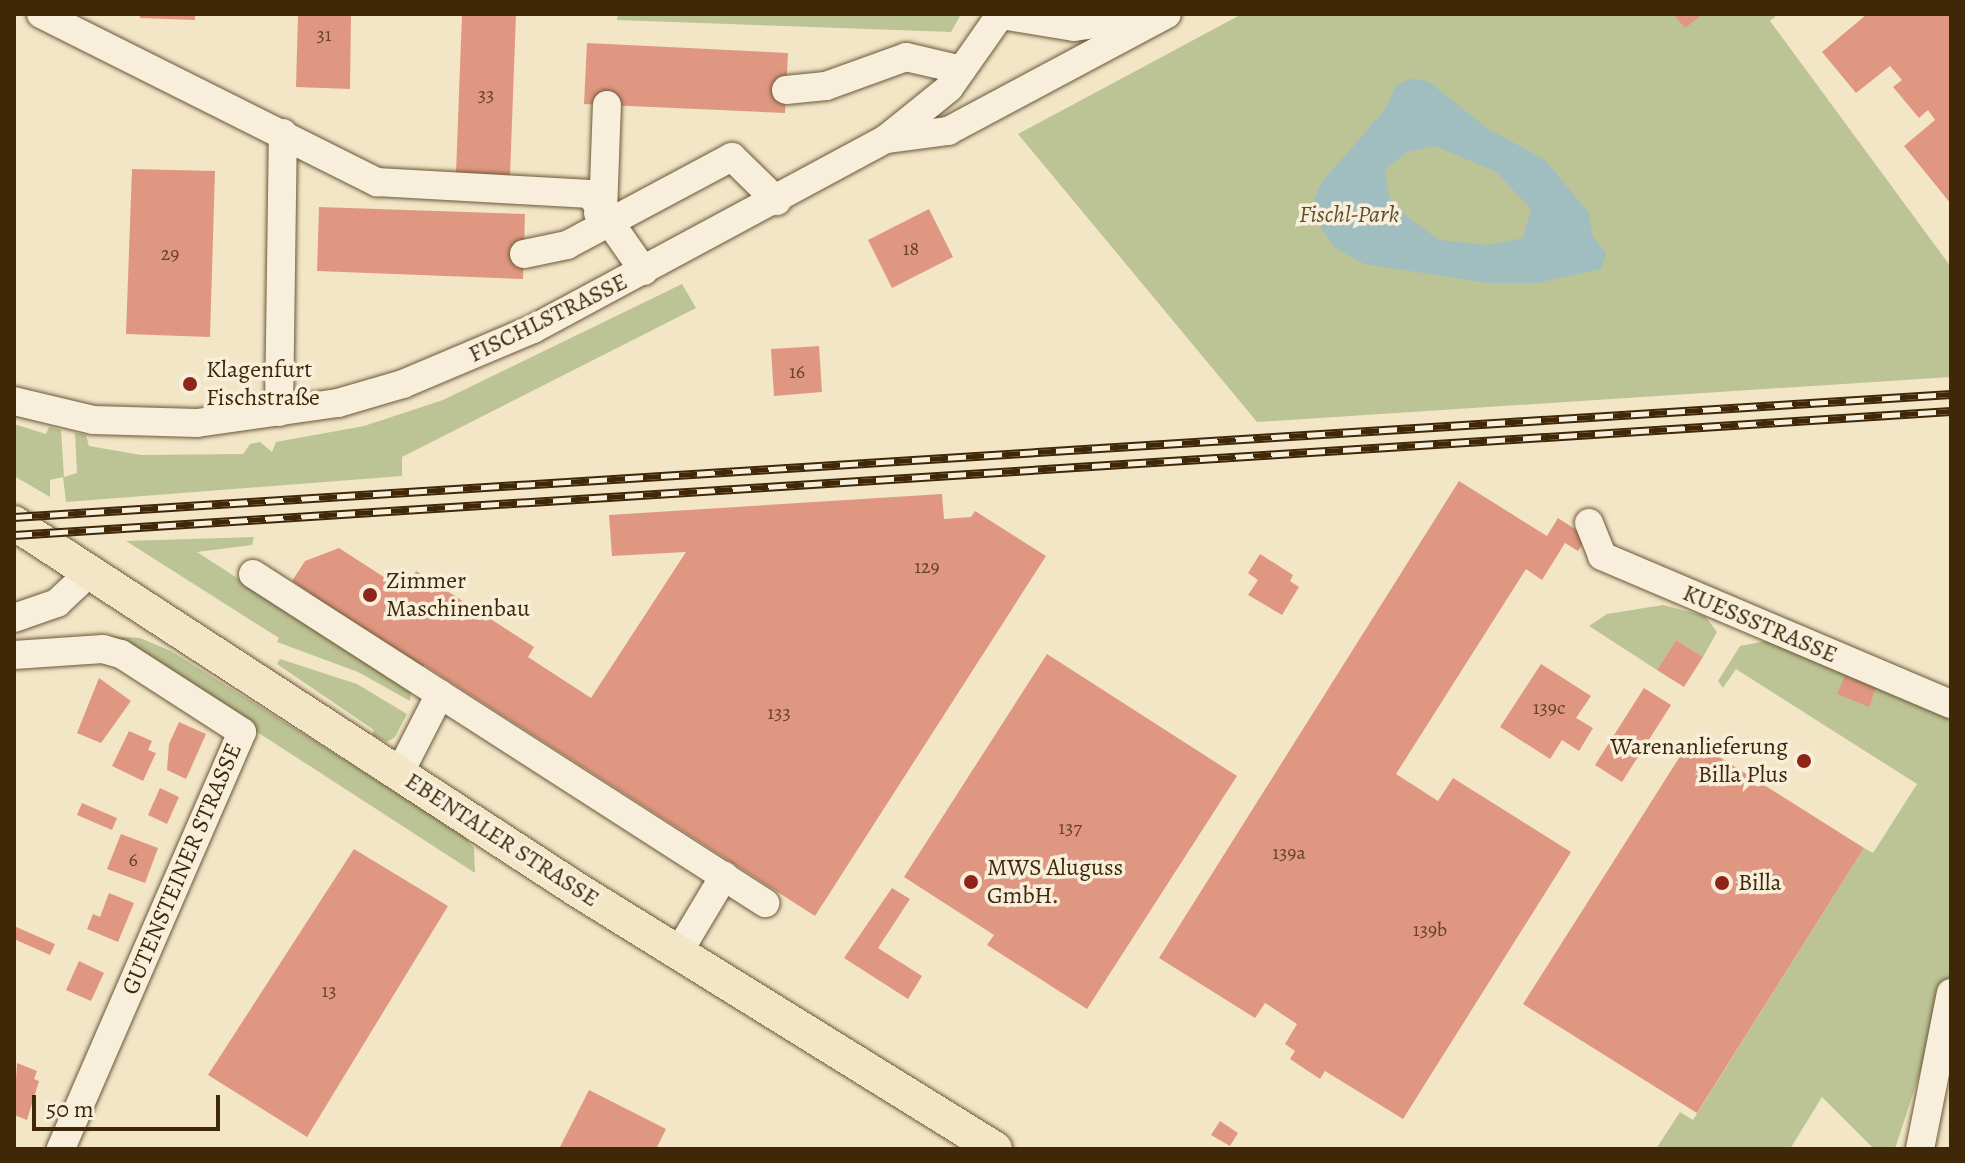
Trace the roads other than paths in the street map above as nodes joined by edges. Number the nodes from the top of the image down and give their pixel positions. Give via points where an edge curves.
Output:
1 (41, 14) edge
2 (1001, 14) edge
3 (1166, 14) edge
4 (962, 70) junction
5 (787, 81) dead end
6 (600, 105) dead end
7 (283, 133) junction
8 (886, 139) junction
9 (777, 201) junction
10 (601, 209) junction
11 (524, 246) dead end
12 (644, 271) junction
13 (14, 401) edge
14 (279, 412) junction
15 (14, 523) edge
16 (1589, 523) dead end
17 (90, 572) junction
18 (253, 574) dead end
19 (14, 618) edge
20 (14, 655) edge
21 (440, 694) junction
22 (1951, 704) edge
23 (399, 774) junction
24 (724, 876) junction
25 (765, 903) dead end
26 (678, 953) junction
27 (1951, 993) edge
28 (61, 1149) edge
29 (995, 1149) edge
30 (1920, 1149) edge

1 - 7 street
2 - 3 street via 1074,27
2 - 4 street, FISCHLSTRASSE
3 - 8 street via 948,131
4 - 5 street via 906,57 826,86
4 - 8 street, FISCHLSTRASSE via 949,88
6 - 10 street
7 - 10 street via 377,182
7 - 14 street
8 - 9 street, FISCHLSTRASSE
9 - 10 street via 732,157
9 - 12 street, FISCHLSTRASSE
10 - 11 street via 545,253
10 - 12 street
12 - 14 street, FISCHLSTRASSE via 533,329 403,384 338,403
13 - 14 street, FISCHLSTRASSE via 93,420 197,423
15 - 17 main road, EBENTALER STRASSE
16 - 22 street, KUESSSTRASSE via 1602,556
17 - 19 street via 57,603
17 - 23 main road, EBENTALER STRASSE
18 - 21 street
20 - 28 street, GUTENSTEINER STRASSE via 103,649 121,654 242,732
21 - 23 street
21 - 24 street
23 - 26 main road, EBENTALER STRASSE
24 - 25 street
24 - 26 street
26 - 29 main road, EBENTALER STRASSE
27 - 30 street

